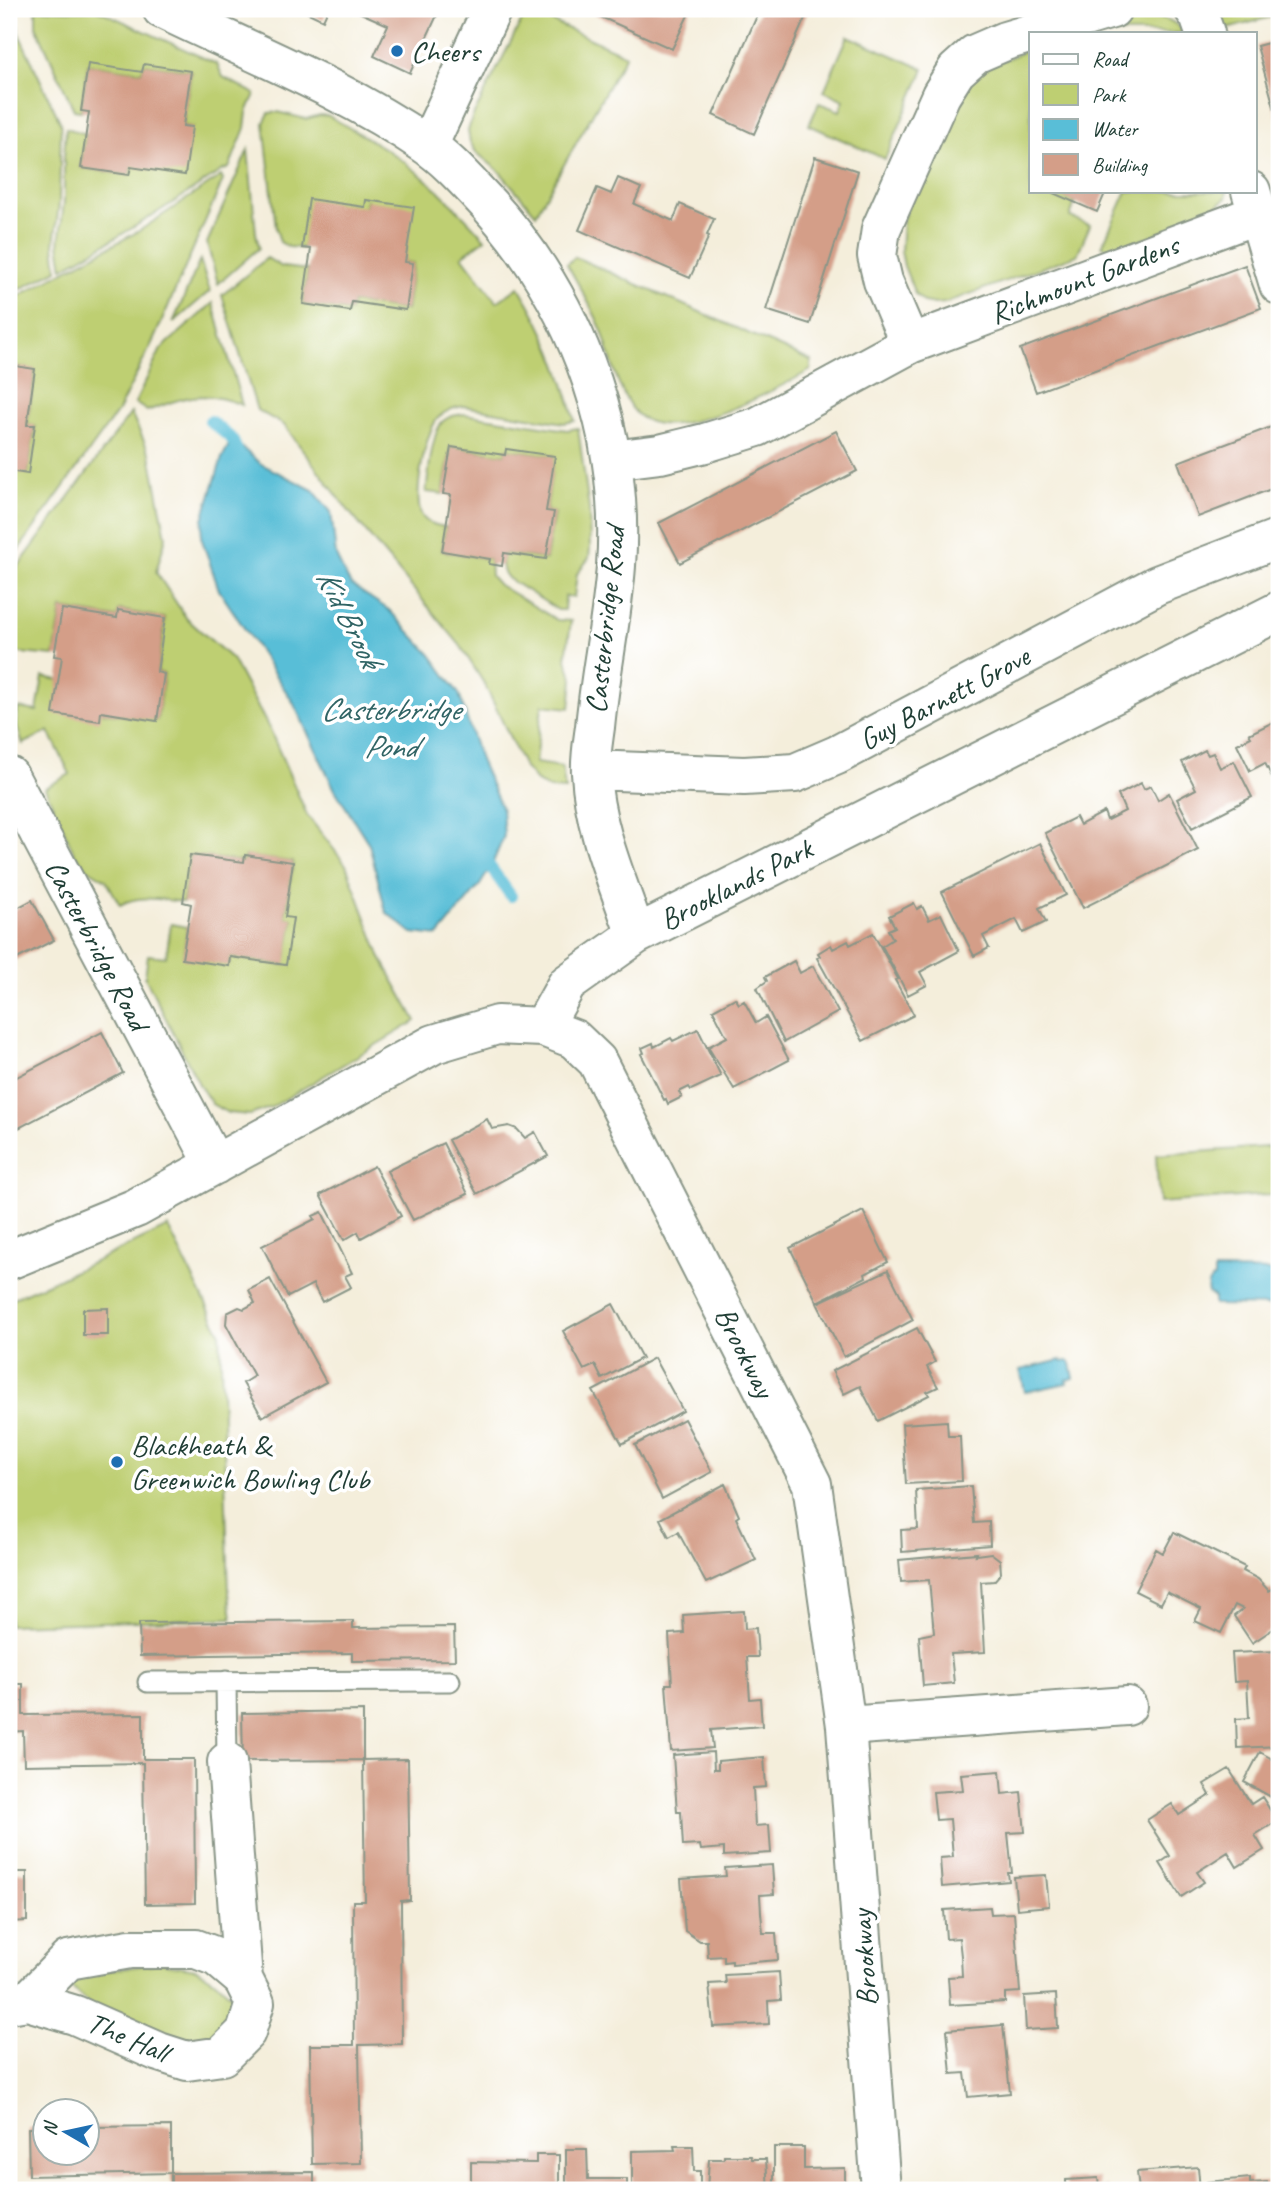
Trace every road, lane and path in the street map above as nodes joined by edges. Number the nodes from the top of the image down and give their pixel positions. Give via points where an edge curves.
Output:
1 (162, 9) edge
2 (492, 9) edge
3 (1112, 9) edge
4 (1194, 9) edge
5 (1035, 32) edge
6 (1205, 32) edge
7 (1029, 34) edge
8 (428, 146) junction
9 (1255, 202) edge
10 (1279, 285) edge
11 (910, 344) junction
12 (612, 460) junction
13 (1279, 538) edge
14 (1279, 611) edge
15 (591, 770) junction
16 (9, 776) edge
17 (23, 840) edge
18 (636, 935) junction
19 (543, 1027) junction
20 (215, 1165) junction
21 (9, 1260) edge
22 (226, 1681) junction
23 (450, 1681) dead end
24 (148, 1682) dead end
25 (1127, 1706) dead end
26 (846, 1726) junction
27 (227, 1762) joint
28 (243, 1979) junction
29 (18, 2003) edge
30 (881, 2190) edge

1 - 8 street, Casterbridge Road via 365,107
2 - 8 street
3 - 5 street
4 - 6 street
7 - 11 street via 975,54 956,71 881,229 877,256 883,281
8 - 12 street, Casterbridge Road via 493,208 538,269 584,359
9 - 10 street, Richmount Gardens
9 - 11 street, Richmount Gardens
11 - 12 street, Richmount Gardens via 757,427 660,454
12 - 15 street, Casterbridge Road via 616,564
13 - 15 street, Guy Barnett Grove via 1157,585 795,773 744,776
14 - 18 street, Brooklands Park
15 - 18 street, Casterbridge Road via 595,815
16 - 17 street, Casterbridge Road
17 - 20 street, Casterbridge Road
18 - 19 street, Brooklands Park via 567,984
19 - 20 street via 497,1025 435,1044
19 - 26 street, Brookway via 574,1039 597,1061 812,1485
20 - 21 street via 136,1208
22 - 23 lane
22 - 24 lane
22 - 27 lane
25 - 26 street
26 - 30 street, Brookway
27 - 28 street, The Hall
28 - 29 street, The Hall via 217,1957 196,1949 130,1949 68,1959
28 - 29 street, The Hall via 255,2003 246,2032 222,2056 187,2061 75,2015

